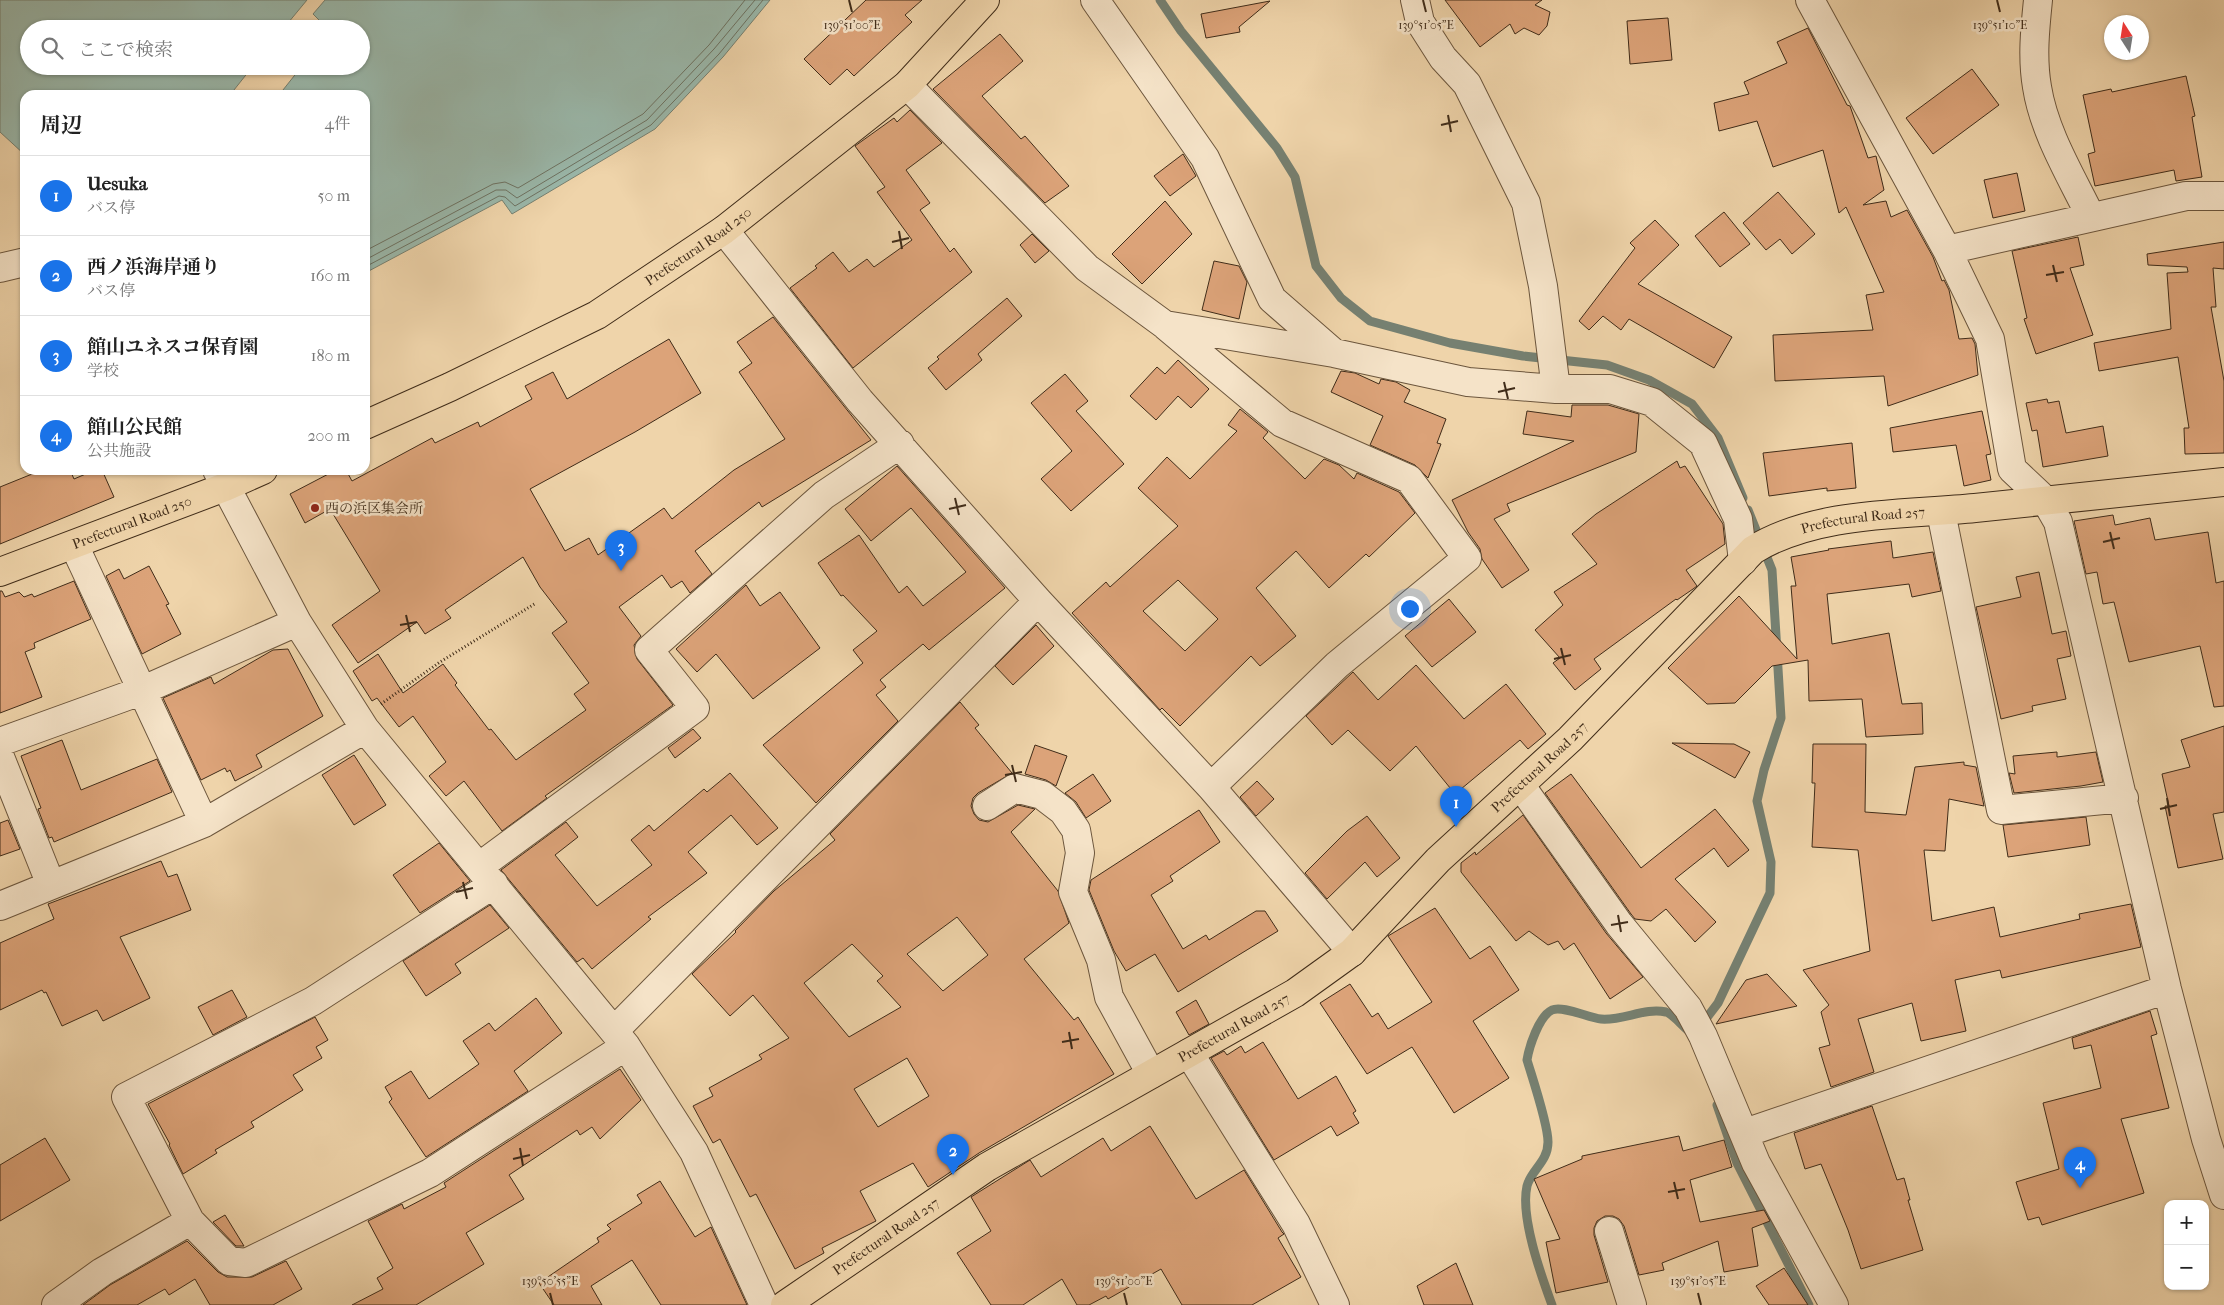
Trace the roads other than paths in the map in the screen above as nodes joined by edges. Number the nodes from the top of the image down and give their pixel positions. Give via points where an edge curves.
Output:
1 (985, 0) edge
2 (1094, 0) edge
3 (1415, 0) edge
4 (1810, 0) edge
5 (2038, 0) edge
6 (907, 85) junction
7 (2224, 196) edge
8 (2091, 217) junction
9 (724, 230) junction
10 (1946, 250) junction
11 (20, 263) edge
12 (0, 268) edge
13 (1165, 325) junction
14 (1334, 352) junction
15 (1555, 381) junction
16 (370, 423) edge
17 (900, 444) junction
18 (237, 475) edge
19 (221, 478) edge
20 (2224, 482) edge
21 (2046, 502) junction
22 (1940, 512) junction
23 (74, 545) junction
24 (1756, 550) junction
25 (0, 572) edge
26 (1038, 601) junction
27 (298, 622) junction
28 (141, 691) junction
29 (365, 729) junction
30 (0, 742) edge
31 (0, 758) edge
32 (1520, 786) junction
33 (1210, 787) junction
34 (2124, 798) junction
35 (987, 806) dead end
36 (204, 823) junction
37 (487, 875) junction
38 (51, 885) junction
39 (0, 906) edge
40 (1352, 952) junction
41 (2167, 989) junction
42 (620, 1038) junction
43 (1189, 1053) junction
44 (1151, 1074) junction
45 (1745, 1133) junction
46 (2215, 1138) edge
47 (2224, 1195) edge
48 (190, 1221) junction
49 (1608, 1231) dead end
50 (56, 1305) edge
51 (764, 1305) edge
52 (785, 1305) edge
53 (1335, 1305) edge
54 (1632, 1305) edge
55 (1834, 1305) edge

1 - 6 main road, Prefectural Road 250
2 - 14 street via 1205,158 1272,299
3 - 15 street via 1420,22 1443,58 1467,84 1526,203 1543,286
4 - 10 street
5 - 8 street via 2033,50 2037,89 2051,132
6 - 9 main road, Prefectural Road 250
6 - 13 street via 1087,268
7 - 8 street via 2186,196
8 - 10 street
9 - 16 main road, Prefectural Road 250 via 596,315 450,388
9 - 17 street via 860,401
10 - 21 street via 1990,339 2012,469
11 - 12 street
13 - 14 street
13 - 33 street via 1282,423 1409,479 1468,558 1337,665
14 - 15 street via 1468,382
15 - 24 street via 1610,389 1652,402 1703,443
17 - 26 street
17 - 37 street via 824,495 649,650 695,708
18 - 19 main road, Prefectural Road 250
19 - 23 main road, Prefectural Road 250
19 - 27 street
20 - 21 main road, Prefectural Road 257
21 - 22 main road, Prefectural Road 257
21 - 34 street via 2058,522
22 - 24 main road, Prefectural Road 257 via 1878,515 1796,530
22 - 34 street via 2001,810
23 - 25 main road, Prefectural Road 250
23 - 28 street
24 - 32 main road, Prefectural Road 257
26 - 33 street
26 - 42 street
27 - 28 street
27 - 29 street
28 - 30 street
28 - 36 street
29 - 36 street
29 - 37 street
31 - 38 street
32 - 40 main road, Prefectural Road 257 via 1438,860
32 - 45 street via 1619,924 1688,1008
33 - 40 street
34 - 41 street
35 - 44 street via 1015,788 1024,790 1042,795 1064,811 1076,830 1080,853 1073,892 1101,960 1109,997
36 - 38 street
37 - 42 street
37 - 48 street via 313,1001 126,1097
38 - 39 street
40 - 43 main road, Prefectural Road 257 via 1296,993
41 - 45 street
41 - 46 street
42 - 48 street via 430,1173 246,1262 229,1261
42 - 51 street via 694,1152
43 - 44 main road, Prefectural Road 257
43 - 53 street via 1296,1224
44 - 52 main road, Prefectural Road 257 via 987,1167
45 - 55 street via 1756,1163
46 - 47 street
48 - 50 street via 102,1272
49 - 54 street

